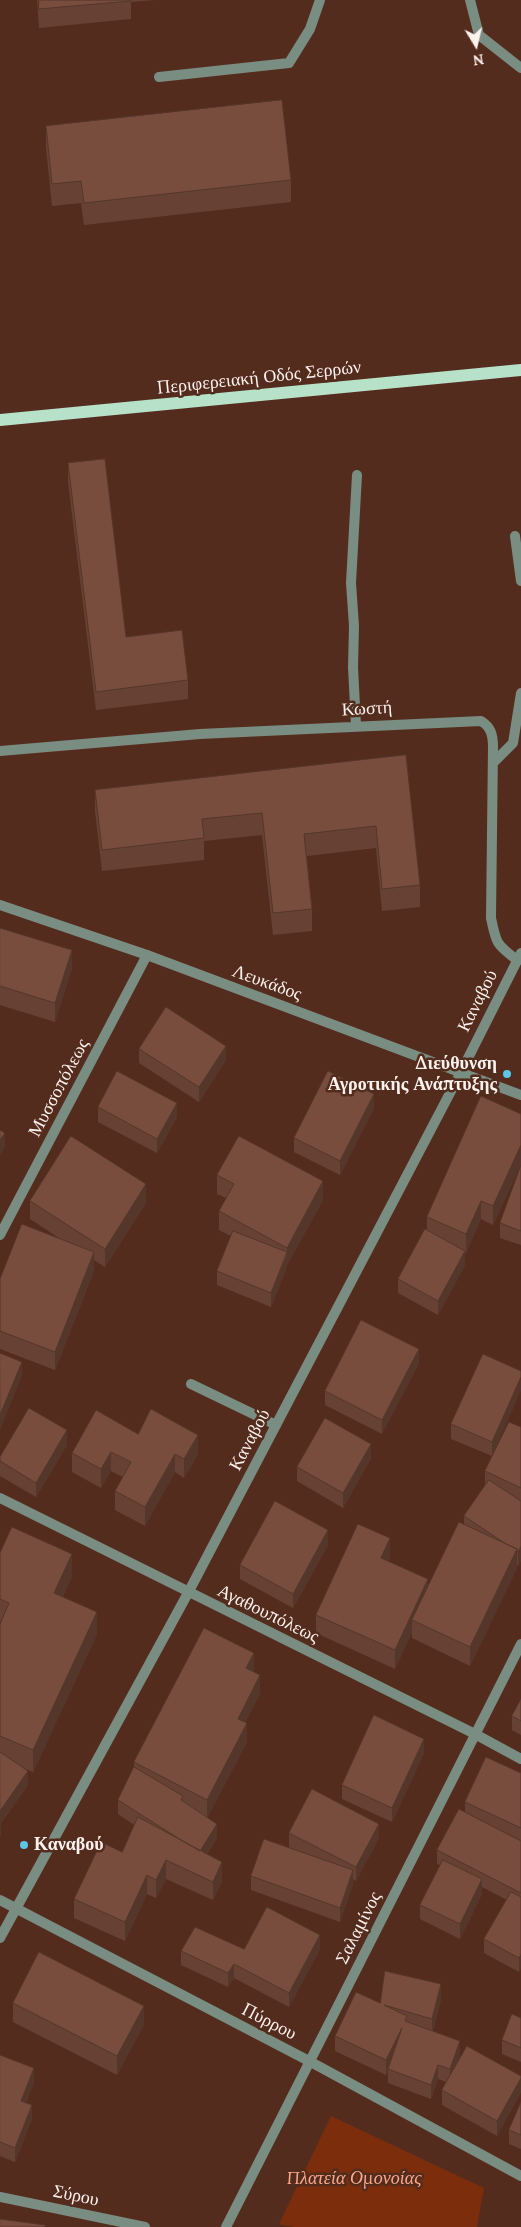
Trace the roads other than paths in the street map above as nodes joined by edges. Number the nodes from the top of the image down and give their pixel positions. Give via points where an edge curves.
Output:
1 (320, 0) edge
2 (470, 0) edge
3 (521, 68) edge
4 (159, 77) dead end
5 (521, 370) edge
6 (0, 420) edge
7 (357, 475) dead end
8 (515, 536) dead end
9 (521, 581) edge
10 (521, 693) edge
11 (356, 726) junction
12 (0, 752) edge
13 (493, 763) junction
14 (0, 905) edge
15 (146, 955) junction
16 (520, 958) edge
17 (461, 1072) junction
18 (521, 1095) edge
19 (0, 1235) edge
20 (191, 1384) dead end
21 (276, 1425) junction
22 (0, 1498) edge
23 (188, 1593) junction
24 (521, 1644) edge
25 (475, 1734) junction
26 (521, 1759) edge
27 (0, 1900) edge
28 (15, 1908) junction
29 (0, 1938) edge
30 (310, 2061) junction
31 (521, 2176) edge
32 (0, 2197) edge
33 (145, 2227) edge
34 (226, 2227) edge

1 - 4 street via 310,29 289,63
2 - 3 street via 479,35
5 - 6 main road, Περιφερειακή Οδός Σερρών
7 - 11 street via 351,584
8 - 9 street
10 - 13 street via 512,744
11 - 12 street, Κωστή via 200,734
11 - 13 street, Κωστή via 481,721 487,724 493,737
13 - 16 street, Κωστή via 491,918 499,946
14 - 15 street, Λευκάδος
15 - 17 street, Λευκάδος
15 - 19 street, Μυσσοπόλεως
16 - 17 street, Καναβού
17 - 18 street, Λευκάδος
17 - 21 street, Καναβού
20 - 21 street
21 - 23 street, Καναβού
22 - 23 street, Αγαθουπόλεως
23 - 25 street, Αγαθουπόλεως
23 - 28 street, Καναβού
24 - 25 street, Σαλαμίνος
25 - 26 street, Αγαθουπόλεως
25 - 30 street, Σαλαμίνος
27 - 28 street, Πύρρου
28 - 29 street, Καναβού
28 - 30 street, Πύρρου
30 - 31 street, Πύρρου
30 - 34 street, Σαλαμίνος
32 - 33 street, Σύρου

